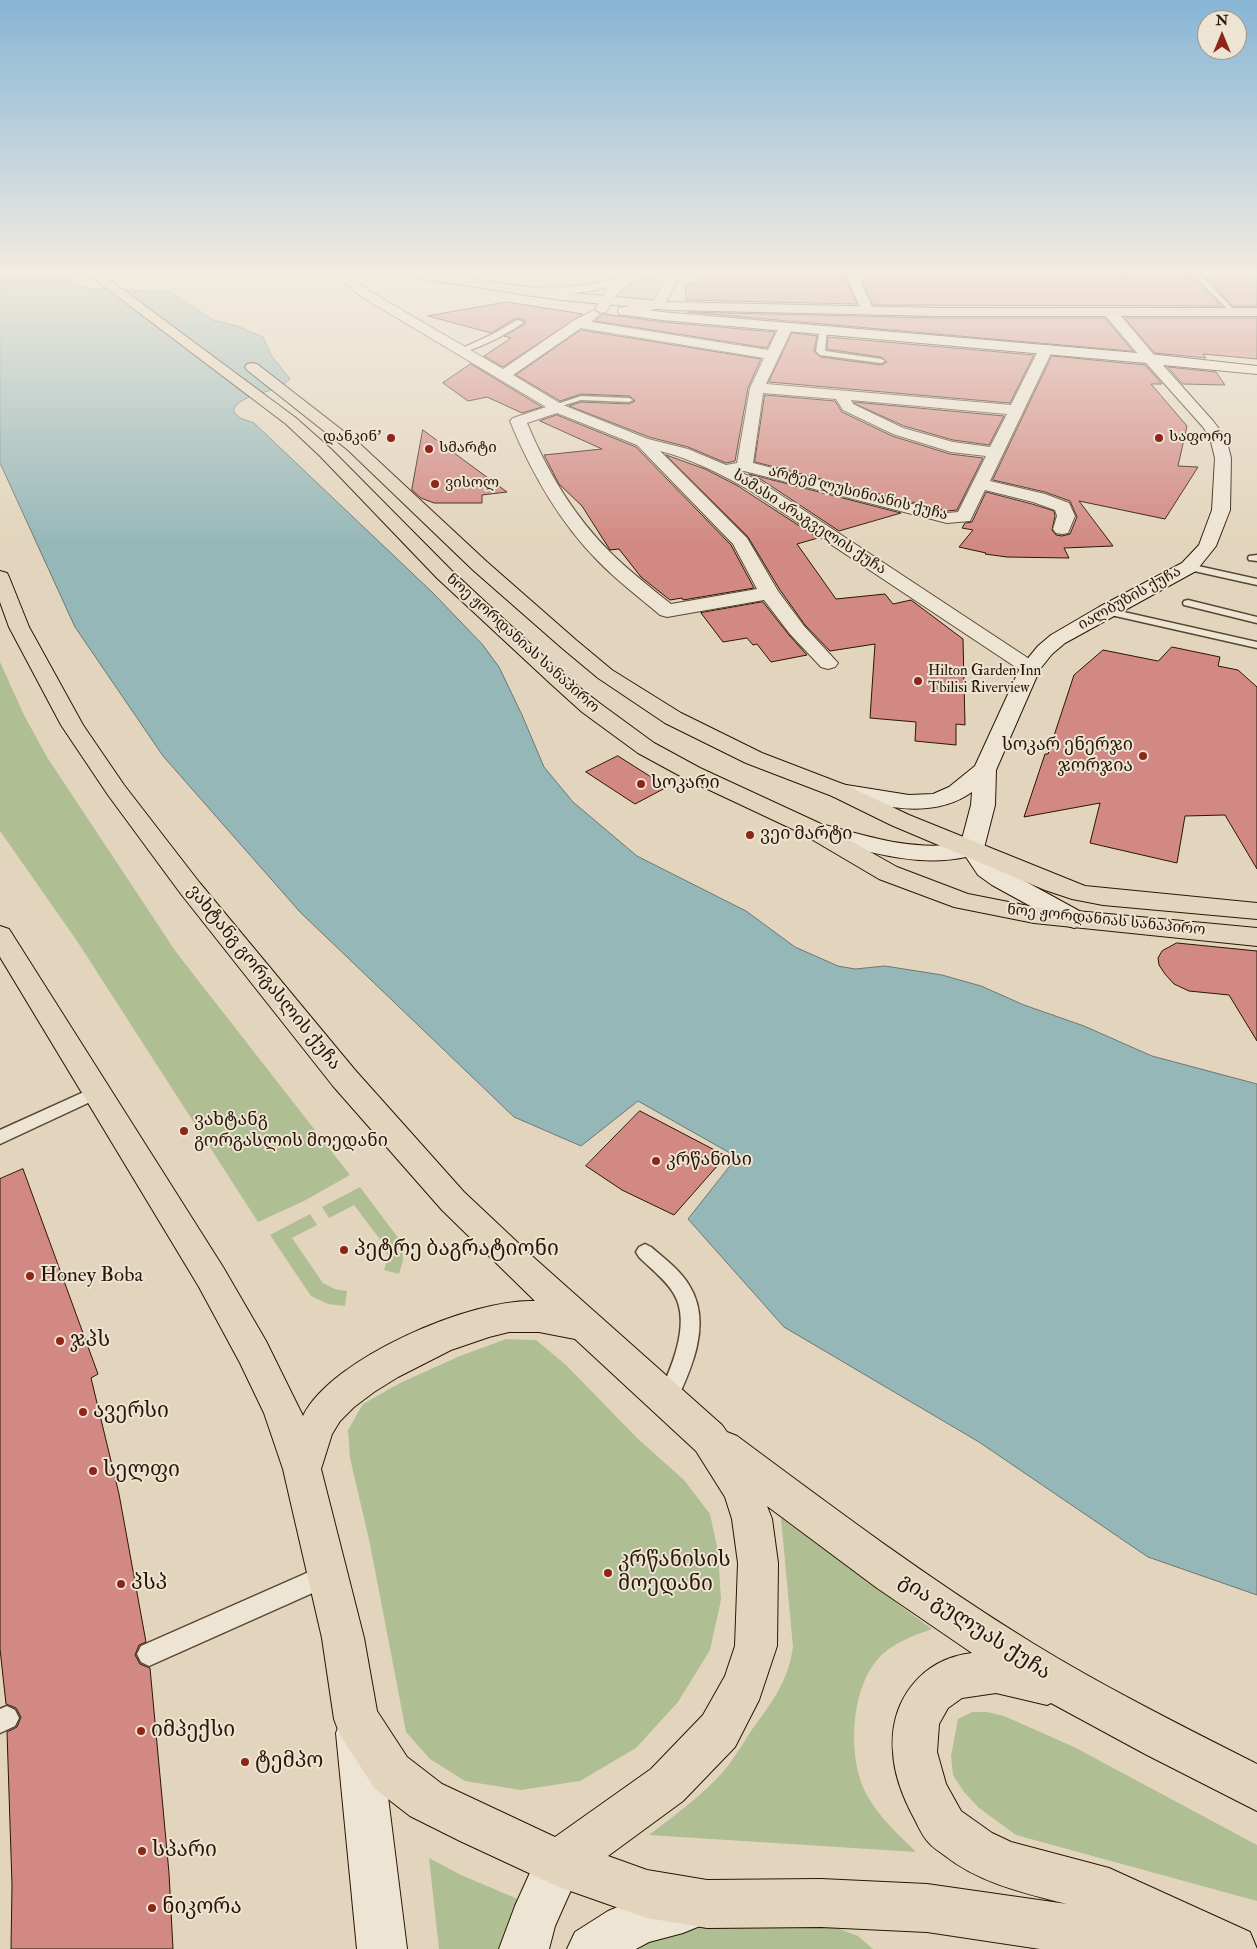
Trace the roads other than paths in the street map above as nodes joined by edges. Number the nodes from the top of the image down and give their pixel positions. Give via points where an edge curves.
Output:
1 (214, 362) edge
2 (244, 362) dead end
3 (478, 362) edge
4 (523, 362) edge
5 (769, 362) edge
6 (1040, 362) edge
7 (1153, 362) edge
8 (1185, 362) edge
9 (1257, 370) edge
10 (502, 376) junction
11 (757, 388) junction
12 (841, 396) junction
13 (629, 400) dead end
14 (556, 407) junction
15 (1016, 410) junction
16 (642, 442) junction
17 (996, 453) junction
18 (744, 466) junction
19 (725, 470) junction
20 (980, 484) junction
21 (1062, 529) dead end
22 (1189, 567) junction
23 (0, 577) edge
24 (1257, 582) edge
25 (768, 592) junction
26 (1188, 603) dead end
27 (1106, 610) junction
28 (1257, 620) edge
29 (1257, 645) edge
30 (828, 663) dead end
31 (1030, 668) junction
32 (985, 770) junction
33 (840, 791) junction
34 (810, 828) junction
35 (972, 848) junction
36 (1257, 911) edge
37 (1074, 919) junction
38 (0, 935) edge
39 (1257, 937) edge
40 (97, 1092) junction
41 (0, 1138) edge
42 (645, 1252) dead end
43 (591, 1329) junction
44 (667, 1399) junction
45 (709, 1438) junction
46 (302, 1468) junction
47 (327, 1575) junction
48 (148, 1654) dead end
49 (1066, 1688) junction
50 (356, 1719) junction
51 (1257, 1788) edge
52 (559, 1863) junction
53 (707, 1904) junction
54 (382, 1949) edge
55 (524, 1949) edge
56 (592, 1949) edge
57 (1180, 1949) edge
58 (1233, 1949) edge

1 - 34 main road, ნოე ჟორდანიას სანაპირო via 326,453 444,574 590,707 646,748
2 - 33 main road, ნოე ჟორდანიას სანაპირო via 354,447 480,566 605,674 673,718 708,736 754,758
3 - 10 street, სამასი არაგველის ქუჩა
4 - 10 street
5 - 11 street
6 - 15 street, არტემ ლუსინიანის ქუჩა
7 - 22 street, იალბუზის ქუჩა via 1208,424 1222,448 1222,510 1207,546
8 - 9 street
10 - 14 street, სამასი არაგველის ქუჩა
11 - 12 street
11 - 18 street
12 - 15 street
12 - 17 street via 848,408 898,431 951,446
13 - 14 lane via 581,398
14 - 16 street, სამასი არაგველის ქუჩა
14 - 25 street via 518,421 560,505 596,549 667,610
15 - 17 street, არტემ ლუსინიანის ქუჩა
16 - 19 street, სამასი არაგველის ქუჩა via 682,452
16 - 25 street via 741,542
17 - 20 street, არტემ ლუსინიანის ქუჩა
18 - 19 street
18 - 20 street, არტემ ლუსინიანის ქუჩა via 947,518 964,517
19 - 31 street, სამასი არაგველის ქუჩა via 755,486
20 - 21 street via 1063,507 1066,516
22 - 24 lane
22 - 27 street, იალბუზის ქუჩა
23 - 43 main road, ვახტანგ გორგასლის ქუჩა via 19,628 72,725 190,888 365,1105 452,1201
25 - 30 street
26 - 28 lane
27 - 29 lane
27 - 31 street, იალბუზის ქუჩა via 1058,639
31 - 32 street, იალბუზის ქუჩა
32 - 33 street via 950,796 931,802
32 - 35 street, იალბუზის ქუჩა via 983,805
33 - 35 main road, ნოე ჟორდანიას სანაპირო via 900,820
34 - 35 street via 916,852 959,852
34 - 37 main road, ნოე ჟორდანიას სანაპირო via 888,873 957,899 1014,913
35 - 36 main road, ნოე ჟორდანიას სანაპირო via 1081,893
35 - 37 street via 987,869 1001,879
37 - 39 main road, ნოე ჟორდანიას სანაპირო
38 - 40 main road
40 - 41 lane
40 - 46 main road via 211,1277 253,1352 282,1410
42 - 44 lane via 682,1290 691,1326 676,1381
43 - 44 main road, ვახტანგ გორგასლის ქუჩა
43 - 46 main road via 563,1320 510,1317 484,1322 382,1367 344,1391 326,1410
44 - 45 main road, ვახტანგ გორგასლის ქუჩა
45 - 49 main road, გია გულუას ქუჩა via 899,1580
45 - 52 main road via 742,1488 752,1518 758,1563 756,1646 744,1684 719,1731 667,1785
46 - 47 main road
47 - 48 lane
47 - 50 main road via 343,1638
49 - 51 main road, გია გულუას ქუჩა
49 - 58 main road via 996,1672 954,1677 933,1694 917,1718 915,1752 925,1793 945,1827 975,1850 1009,1866 1109,1892
50 - 52 main road via 390,1773 426,1800
50 - 54 street
52 - 53 main road via 647,1894
52 - 55 street
53 - 56 street via 650,1916
53 - 57 main road via 821,1903 927,1908 1116,1936

